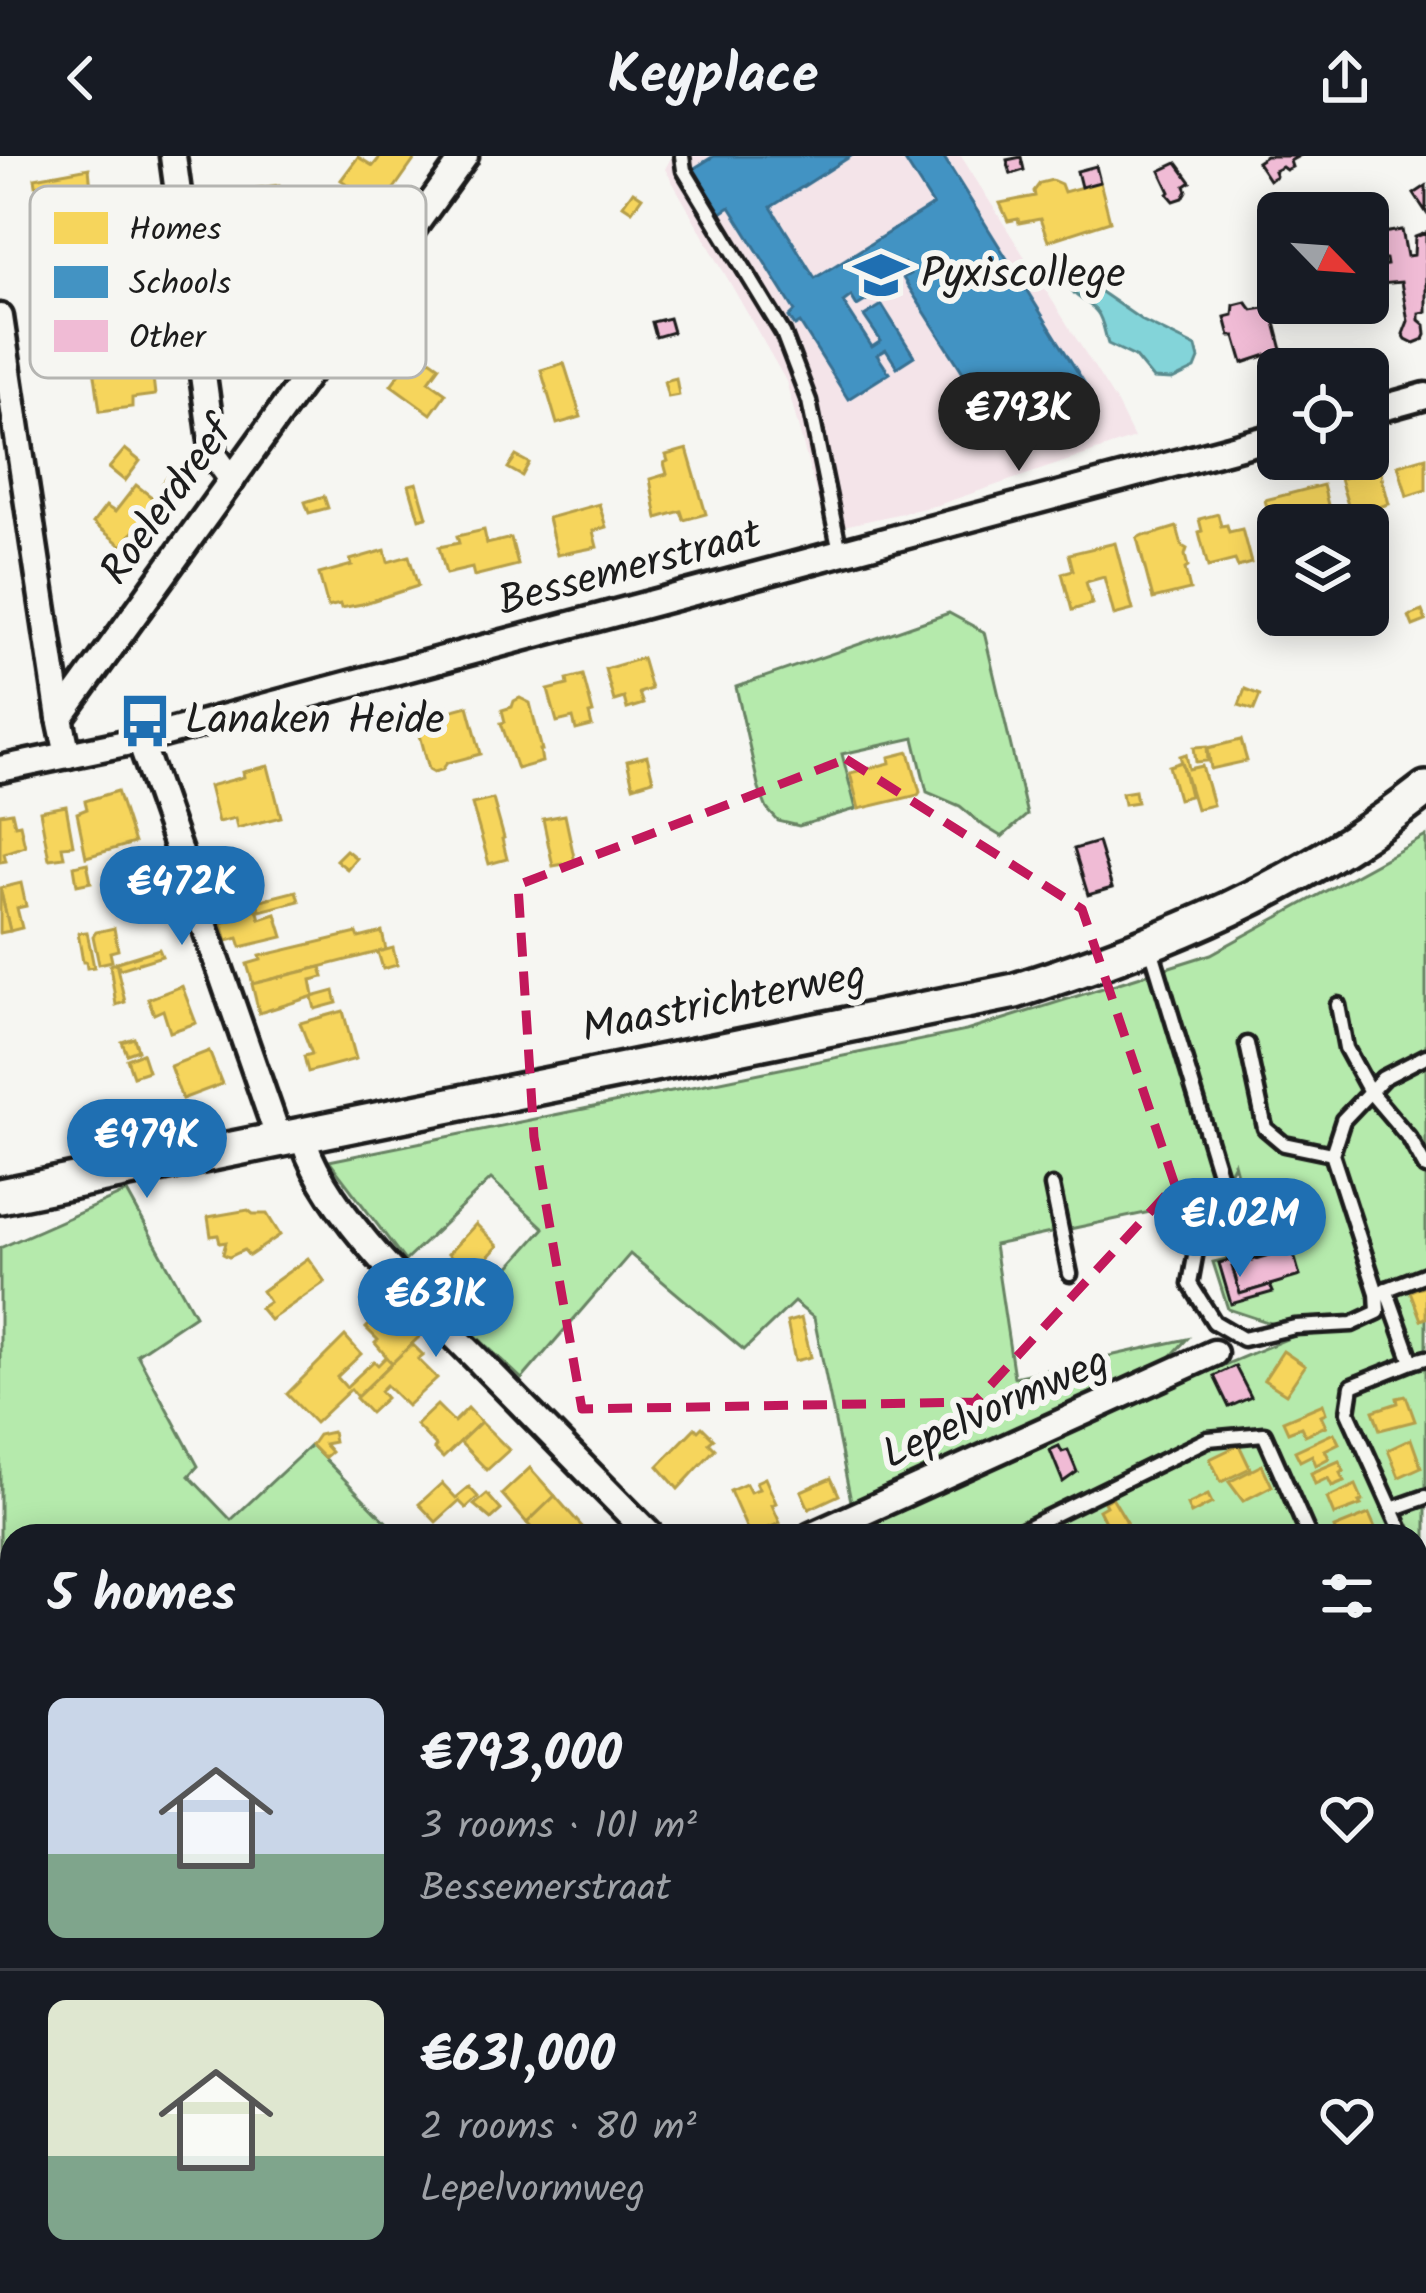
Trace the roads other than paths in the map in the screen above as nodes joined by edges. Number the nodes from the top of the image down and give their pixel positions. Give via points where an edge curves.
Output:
1 (173, 156) edge
2 (465, 156) edge
3 (682, 156) edge
4 (177, 186) edge
5 (426, 210) edge
6 (0, 316) edge
7 (203, 378) edge
8 (305, 378) edge
9 (1426, 396) edge
10 (1389, 406) edge
11 (1257, 442) edge
12 (232, 480) junction
13 (840, 553) junction
14 (60, 718) junction
15 (140, 740) junction
16 (68, 755) junction
17 (0, 769) edge
18 (1426, 789) edge
19 (1150, 945) junction
20 (1337, 1005) dead end
21 (1247, 1044) dead end
22 (1426, 1056) edge
23 (1370, 1092) junction
24 (291, 1137) junction
25 (1332, 1154) junction
26 (1426, 1168) edge
27 (1052, 1186) dead end
28 (0, 1196) edge
29 (1070, 1274) dead end
30 (1426, 1274) edge
31 (1382, 1291) junction
32 (1243, 1339) junction
33 (1214, 1353) joint
34 (1419, 1360) edge
35 (1426, 1497) edge
36 (1392, 1510) junction
37 (639, 1524) edge
38 (837, 1524) edge
39 (1034, 1524) edge
40 (1305, 1524) edge
41 (1398, 1524) edge

1 - 4 street
2 - 5 street, Roelerdreef
3 - 13 lane via 783,333 809,401
6 - 14 street
7 - 12 street via 214,455
8 - 12 street, Roelerdreef
9 - 10 street
11 - 13 street, Bessemerstraat
12 - 14 street, Roelerdreef
13 - 15 street, Bessemerstraat
14 - 16 street
15 - 16 street, Bessemerstraat
15 - 24 street
16 - 17 street, Bessemerstraat
18 - 19 main road, Maastrichterweg via 1319,863
19 - 24 main road, Maastrichterweg via 1015,991
19 - 32 lane via 1232,1216 1196,1250 1190,1284 1214,1322
20 - 23 lane via 1346,1048
21 - 25 lane via 1265,1128 1284,1144
22 - 23 lane
23 - 25 lane via 1343,1120
23 - 26 lane
24 - 28 main road, Maastrichterweg
24 - 37 street via 398,1278
25 - 31 lane
27 - 29 lane
30 - 31 lane
31 - 32 lane via 1378,1312 1352,1324
31 - 34 lane
32 - 33 lane
33 - 38 street, Lepelvormweg
34 - 36 lane via 1352,1386 1348,1412
35 - 36 lane
36 - 41 lane
39 - 40 lane via 1208,1439 1264,1434

